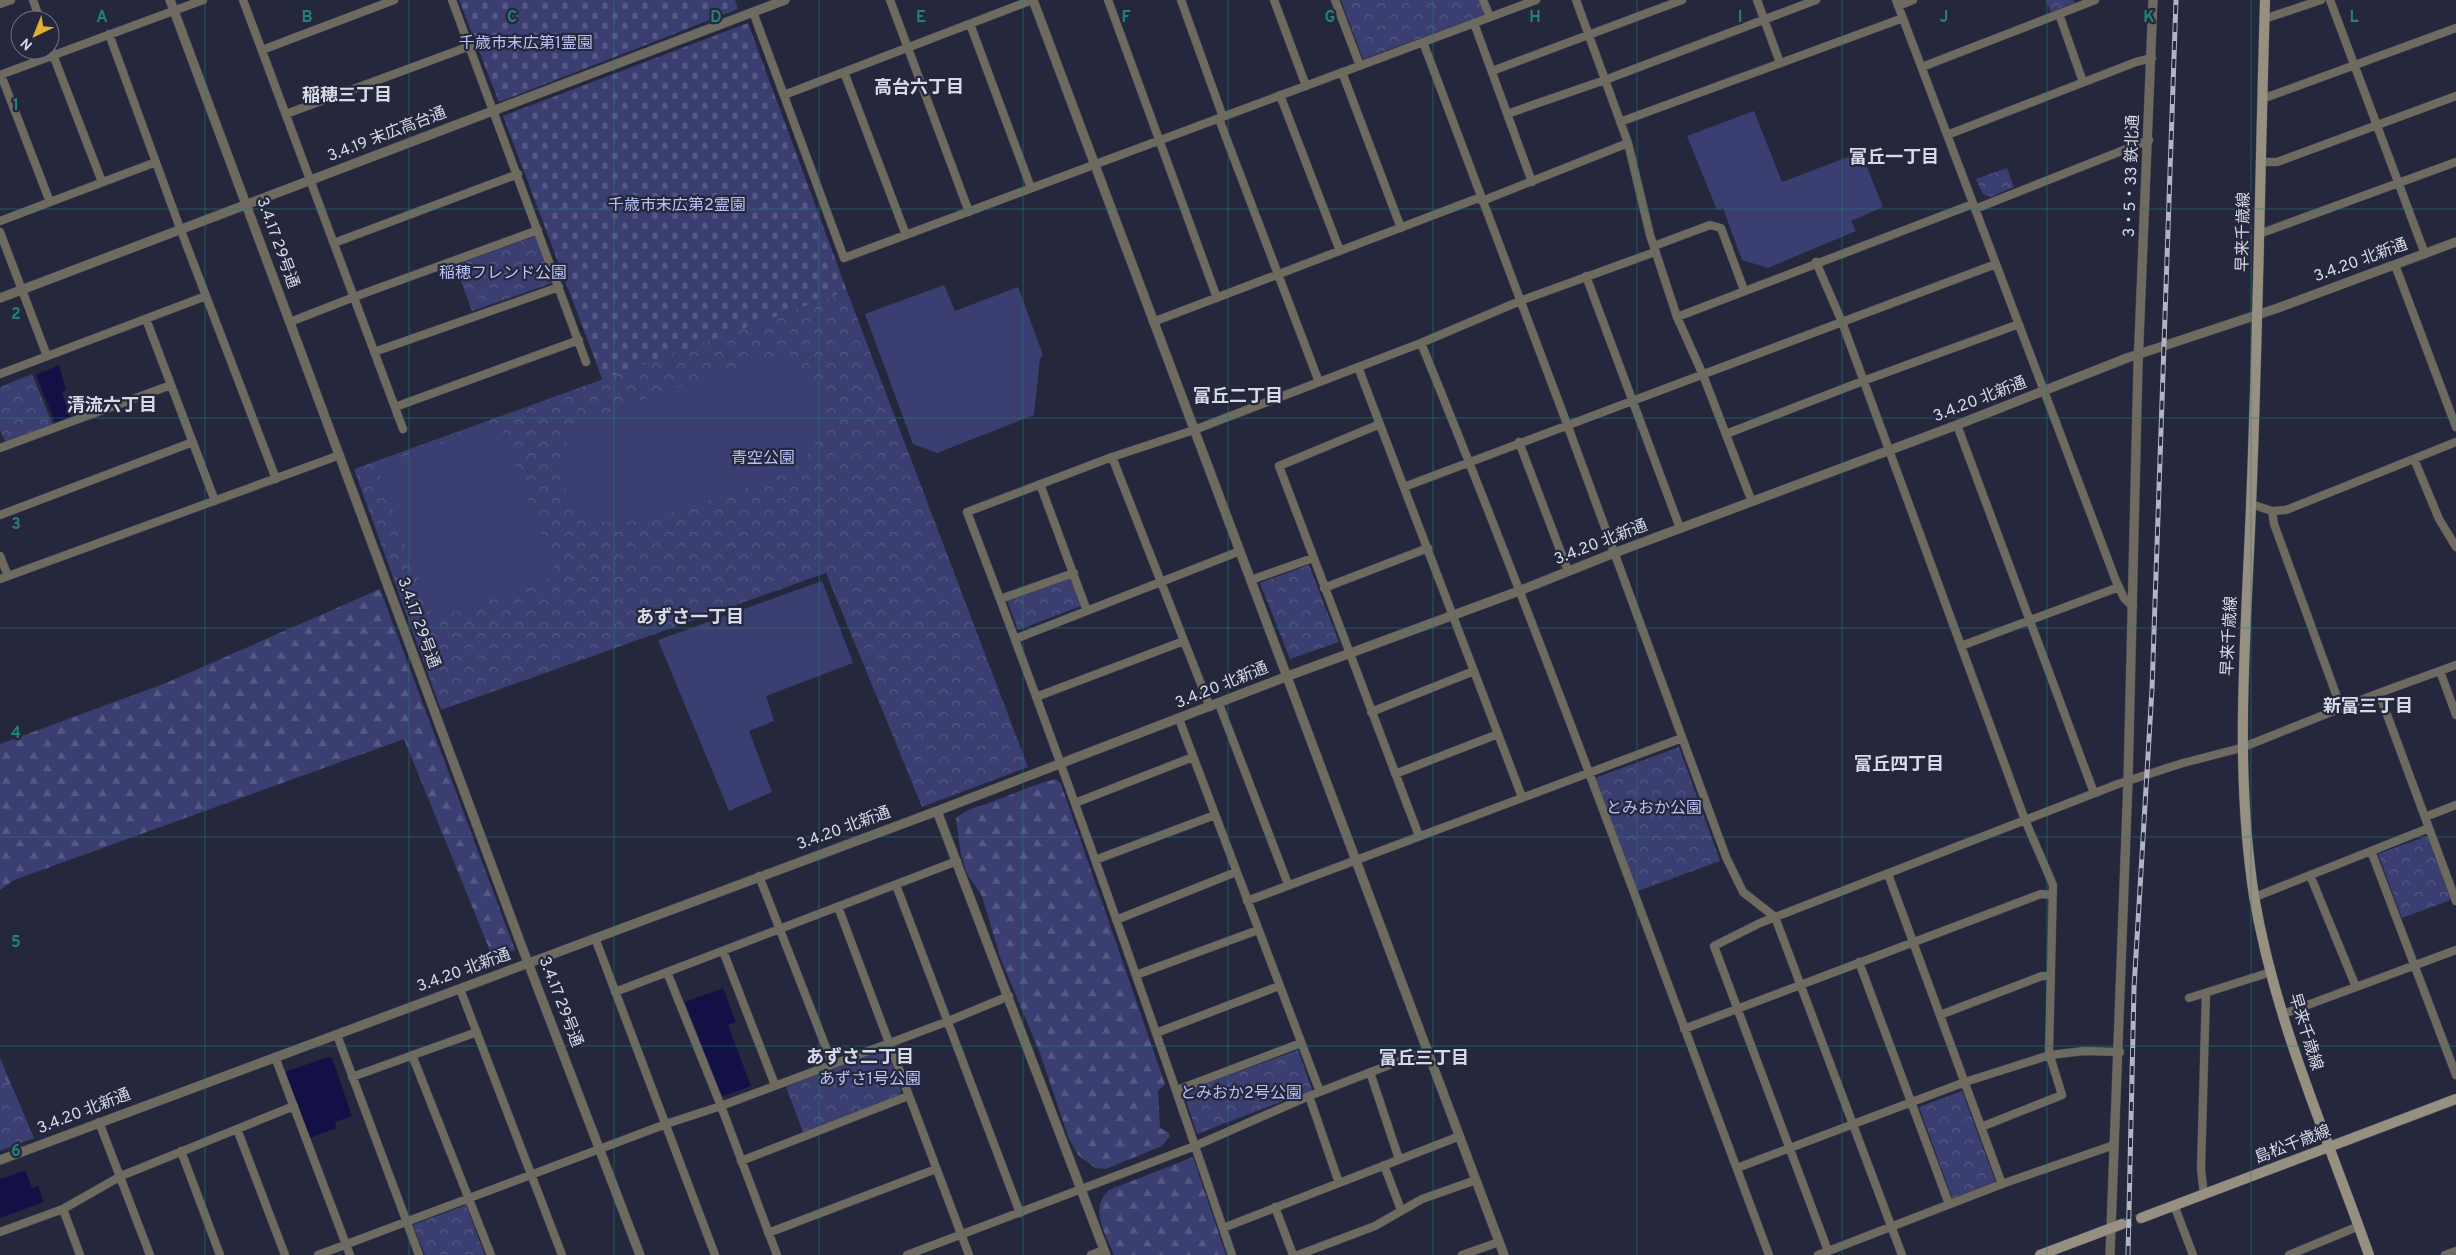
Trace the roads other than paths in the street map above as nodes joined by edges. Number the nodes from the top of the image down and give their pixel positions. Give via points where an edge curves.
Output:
1 (11, 0) edge
2 (170, 0) edge
3 (203, 0) edge
4 (243, 0) edge
5 (394, 0) edge
6 (452, 0) edge
7 (785, 0) edge
8 (890, 0) edge
9 (1033, 0) edge
10 (1108, 0) edge
11 (1181, 0) edge
12 (1274, 0) edge
13 (1336, 0) edge
14 (1483, 0) edge
15 (1536, 0) edge
16 (1576, 0) edge
17 (1682, 0) edge
18 (1757, 0) edge
19 (1816, 0) edge
20 (1913, 0) edge
21 (2095, 0) edge
22 (2153, 0) edge
23 (2265, 0) edge
24 (2321, 0) edge
25 (2330, 0) edge
26 (1897, 3) edge
27 (0, 4) edge
28 (174, 10) junction
29 (753, 12) junction
30 (2058, 14) junction
31 (1490, 17) junction
32 (1903, 18) junction
33 (2264, 19) junction
34 (1764, 20) junction
35 (1474, 23) junction
36 (970, 24) junction
37 (2456, 28) edge
38 (109, 34) junction
39 (1589, 35) junction
40 (1423, 42) junction
41 (470, 46) junction
42 (908, 47) junction
43 (262, 50) junction
44 (60, 52) edge
45 (2152, 58) junction
46 (40, 60) edge
47 (55, 60) edge
48 (1780, 63) junction
49 (1360, 66) junction
50 (1922, 67) junction
51 (2354, 67) junction
52 (1492, 71) junction
53 (844, 72) junction
54 (1342, 72) junction
55 (0, 75) edge
56 (1605, 80) junction
57 (2083, 82) junction
58 (1306, 86) junction
59 (784, 95) junction
60 (1280, 96) junction
61 (2456, 96) edge
62 (2262, 99) junction
63 (494, 110) junction
64 (286, 114) junction
65 (1507, 114) junction
66 (1221, 118) junction
67 (1620, 122) junction
68 (2376, 125) junction
69 (1947, 135) junction
70 (1160, 140) junction
71 (2149, 140) junction
72 (1628, 144) junction
73 (156, 162) junction
74 (2260, 162) junction
75 (2456, 162) edge
76 (1095, 164) junction
77 (518, 174) junction
78 (311, 180) junction
79 (102, 182) junction
80 (1532, 182) junction
81 (2398, 184) junction
82 (1032, 188) junction
83 (1482, 199) junction
84 (50, 202) junction
85 (247, 204) junction
86 (1974, 206) junction
87 (969, 212) junction
88 (0, 221) edge
89 (180, 228) junction
90 (1401, 228) junction
91 (538, 230) junction
92 (0, 232) edge
93 (2259, 234) junction
94 (906, 235) junction
95 (2456, 242) edge
96 (334, 243) junction
97 (1655, 249) junction
98 (1340, 251) junction
99 (2425, 254) junction
100 (1816, 262) junction
101 (1996, 264) junction
102 (2395, 264) junction
103 (1279, 275) junction
104 (1586, 276) junction
105 (559, 287) junction
106 (22, 290) junction
107 (1744, 290) junction
108 (206, 296) junction
109 (354, 296) junction
110 (0, 298) edge
111 (1217, 298) junction
112 (1520, 301) junction
113 (2257, 315) junction
114 (1677, 316) junction
115 (146, 319) junction
116 (290, 322) junction
117 (1153, 322) junction
118 (1842, 322) junction
119 (2019, 324) junction
120 (579, 340) junction
121 (1421, 343) junction
122 (374, 352) junction
123 (2140, 354) junction
124 (46, 356) junction
125 (586, 362) dead end
126 (1358, 367) junction
127 (0, 374) edge
128 (1703, 374) junction
129 (1863, 381) junction
130 (1319, 382) junction
131 (171, 385) junction
132 (2044, 391) junction
133 (1633, 400) junction
134 (395, 407) junction
135 (1380, 424) junction
136 (1566, 424) junction
137 (1957, 425) junction
138 (2456, 428) edge
139 (403, 429) dead end
140 (1194, 430) junction
141 (1726, 434) junction
142 (193, 442) junction
143 (1519, 442) junction
144 (2456, 442) edge
145 (0, 448) edge
146 (1890, 450) junction
147 (340, 455) junction
148 (1112, 457) junction
149 (2414, 459) junction
150 (1470, 461) junction
151 (276, 479) junction
152 (1040, 484) junction
153 (1404, 487) junction
154 (215, 501) junction
155 (1752, 502) junction
156 (2251, 504) junction
157 (2272, 511) junction
158 (0, 515) edge
159 (1680, 528) junction
160 (2456, 547) edge
161 (1428, 548) junction
162 (1240, 551) junction
163 (1614, 553) junction
164 (0, 556) edge
165 (1313, 558) junction
166 (1568, 571) junction
167 (1074, 573) junction
168 (4, 578) edge
169 (1251, 580) junction
170 (1161, 582) junction
171 (2119, 587) junction
172 (1324, 588) junction
173 (1518, 591) junction
174 (1000, 599) junction
175 (2132, 607) junction
176 (1087, 611) junction
177 (1453, 616) junction
178 (2030, 622) junction
179 (1015, 639) junction
180 (1184, 641) junction
181 (1961, 646) junction
182 (1350, 654) junction
183 (2456, 665) edge
184 (1474, 671) junction
185 (2440, 671) junction
186 (1288, 676) junction
187 (2379, 693) junction
188 (1036, 697) junction
189 (1219, 704) junction
190 (1210, 707) junction
191 (2341, 708) junction
192 (1371, 712) junction
193 (2456, 715) edge
194 (1179, 719) junction
195 (1498, 734) junction
196 (1682, 738) junction
197 (2242, 748) junction
198 (1193, 757) junction
199 (1060, 764) junction
200 (1588, 772) junction
201 (1395, 774) junction
202 (2128, 781) junction
203 (2094, 793) junction
204 (1522, 797) junction
205 (1075, 802) junction
206 (2456, 805) edge
207 (937, 811) junction
208 (1215, 816) junction
209 (2425, 817) junction
210 (2025, 820) junction
211 (2429, 828) junction
212 (1418, 836) junction
213 (2371, 851) junction
214 (1095, 860) junction
215 (1357, 860) junction
216 (956, 862) junction
217 (1236, 872) junction
218 (1888, 874) junction
219 (2310, 875) junction
220 (759, 876) junction
221 (1288, 884) junction
222 (896, 885) junction
223 (2052, 895) junction
224 (2254, 897) junction
225 (1247, 900) junction
226 (2456, 901) edge
227 (838, 907) junction
228 (1775, 918) junction
229 (1116, 920) junction
230 (780, 930) junction
231 (1258, 930) junction
232 (595, 938) junction
233 (1913, 943) junction
234 (2456, 950) edge
235 (723, 951) junction
236 (1859, 962) junction
237 (529, 964) junction
238 (2413, 966) junction
239 (667, 972) junction
240 (2271, 972) junction
241 (1136, 975) junction
242 (2051, 976) junction
243 (1800, 984) junction
244 (1280, 986) junction
245 (2356, 987) junction
246 (460, 989) junction
247 (616, 992) junction
248 (2206, 993) junction
249 (1009, 996) junction
250 (2189, 998) dead end
251 (1737, 1008) junction
252 (1940, 1014) junction
253 (2283, 1014) junction
254 (946, 1022) junction
255 (1684, 1029) junction
256 (477, 1032) junction
257 (1156, 1033) junction
258 (337, 1035) junction
259 (888, 1042) junction
260 (1301, 1043) junction
261 (1428, 1050) junction
262 (2119, 1052) junction
263 (412, 1055) junction
264 (2050, 1055) junction
265 (275, 1057) junction
266 (832, 1063) junction
267 (1370, 1072) junction
268 (2456, 1075) edge
269 (352, 1077) junction
270 (1965, 1082) junction
271 (775, 1085) junction
272 (1176, 1090) junction
273 (1320, 1092) junction
274 (908, 1096) junction
275 (1309, 1096) junction
276 (2456, 1100) edge
277 (1911, 1102) junction
278 (294, 1106) junction
279 (721, 1106) junction
280 (99, 1122) junction
281 (666, 1124) junction
282 (1853, 1124) junction
283 (1981, 1127) junction
284 (237, 1129) junction
285 (1460, 1136) junction
286 (2114, 1145) junction
287 (1195, 1146) junction
288 (2329, 1146) junction
289 (601, 1148) junction
290 (1789, 1148) junction
291 (181, 1152) junction
292 (1400, 1159) junction
293 (0, 1160) edge
294 (741, 1161) junction
295 (1384, 1165) junction
296 (1737, 1168) junction
297 (936, 1169) junction
298 (530, 1175) junction
299 (120, 1176) junction
300 (1476, 1180) junction
301 (1339, 1183) junction
302 (2002, 1184) junction
303 (1082, 1190) junction
304 (2204, 1195) junction
305 (469, 1198) junction
306 (1949, 1204) junction
307 (2174, 1205) junction
308 (1275, 1207) junction
309 (63, 1209) junction
310 (1401, 1210) junction
311 (1020, 1213) junction
312 (2140, 1218) tunnel mouth
313 (406, 1222) junction
314 (2122, 1224) tunnel mouth
315 (2359, 1226) junction
316 (1891, 1227) junction
317 (1222, 1228) junction
318 (2111, 1229) junction
319 (0, 1232) edge
320 (768, 1233) junction
321 (962, 1235) junction
322 (1499, 1242) junction
323 (346, 1244) junction
324 (1828, 1251) junction
325 (1105, 1252) edge
326 (2456, 1252) edge
327 (80, 1255) edge
328 (150, 1255) edge
329 (220, 1255) edge
330 (285, 1255) edge
331 (318, 1255) edge
332 (350, 1255) edge
333 (419, 1255) edge
334 (491, 1255) edge
335 (562, 1255) edge
336 (640, 1255) edge
337 (715, 1255) edge
338 (777, 1255) edge
339 (907, 1255) edge
340 (969, 1255) edge
341 (1091, 1255) edge
342 (1232, 1255) edge
343 (1293, 1255) edge
344 (1298, 1255) edge
345 (1462, 1255) edge
346 (1504, 1255) edge
347 (1769, 1255) edge
348 (1818, 1255) edge
349 (1902, 1255) edge
350 (2040, 1255) edge
351 (2110, 1255) edge
352 (2193, 1255) edge
353 (2289, 1255) edge
354 (2369, 1255) edge
355 (2445, 1255) edge

1 - 27 street
2 - 28 street, 3.4.17 29号通
3 - 28 street
4 - 43 street
5 - 43 street
6 - 41 street
7 - 29 street, 3.4.19 末広高台通
8 - 42 street
9 - 36 street
9 - 76 street
10 - 70 street
11 - 66 street
12 - 58 street
13 - 49 street
14 - 31 street
15 - 31 street
16 - 39 street
17 - 39 street
18 - 34 street
19 - 34 street
20 - 26 street
21 - 30 street
22 - 45 street, 3・5・33 鉄北通
23 - 33 main road, 早来千歳線
24 - 33 street
25 - 51 street
26 - 32 street
28 - 38 street
28 - 85 street, 3.4.17 29号通
29 - 59 street
29 - 63 street, 3.4.19 末広高台通
30 - 50 street
30 - 57 street
31 - 35 street
32 - 48 street
32 - 50 street
33 - 62 main road, 早来千歳線
34 - 48 street
34 - 56 street
35 - 40 street
35 - 52 street
36 - 42 street
36 - 82 street
37 - 51 street
38 - 44 street
38 - 73 street
39 - 52 street
39 - 56 street
40 - 49 street
40 - 83 street
41 - 63 street
41 - 64 street
42 - 53 street
42 - 87 street
43 - 64 street
45 - 57 street
45 - 71 street, 3・5・33 鉄北通
46 - 55 street
47 - 79 street
48 - 67 street
49 - 54 street
50 - 69 street
51 - 62 street
51 - 68 street
52 - 65 street
53 - 59 street
53 - 94 street
54 - 58 street
54 - 90 street
55 - 84 street
56 - 65 street
56 - 67 street
57 - 69 street
58 - 60 street
59 - 94 street via 844,258
60 - 66 street
60 - 98 street
61 - 68 street
62 - 74 main road, 早来千歳線
63 - 77 street
63 - 78 street, 3.4.19 末広高台通
64 - 78 street
65 - 80 street
66 - 70 street
66 - 103 street
67 - 72 street
68 - 74 street via 2278,162
68 - 81 street
69 - 86 street
70 - 76 street
70 - 111 street
71 - 86 street
71 - 123 street, 3・5・33 鉄北通
72 - 80 street
72 - 97 street
73 - 79 street
73 - 89 street
74 - 93 main road, 早来千歳線
75 - 81 street
76 - 82 street
76 - 117 street
77 - 91 street
77 - 96 street
78 - 85 street, 3.4.19 末広高台通
78 - 96 street
79 - 84 street
80 - 83 street
81 - 93 street
81 - 99 street
82 - 87 street
83 - 90 street
83 - 112 street
84 - 88 street
85 - 89 street, 3.4.19 末広高台通
85 - 116 street, 3.4.17 29号通
86 - 100 street
86 - 101 street
87 - 94 street
89 - 106 street, 3.4.19 末広高台通
89 - 108 street
90 - 98 street
91 - 105 street
91 - 109 street
92 - 106 street
93 - 113 main road, 早来千歳線
95 - 99 street, 3.4.20 北新通
96 - 109 street
97 - 104 street
97 - 107 street via 1710,225 1721,228
97 - 114 street
98 - 103 street
99 - 102 street, 3.4.20 北新通
100 - 107 street
100 - 118 street
101 - 118 street
101 - 119 street
102 - 113 street, 3.4.20 北新通
102 - 138 street
103 - 111 street
103 - 130 street
104 - 112 street
104 - 133 street
105 - 120 street
105 - 122 street
106 - 110 street, 3.4.19 末広高台通
106 - 124 street
107 - 114 street
108 - 115 street
108 - 151 street
109 - 116 street
109 - 122 street
111 - 117 street
112 - 121 street
112 - 136 street
113 - 123 street, 3.4.20 北新通
113 - 156 main road, 早来千歳線
114 - 128 street
115 - 124 street
115 - 131 street
116 - 147 street, 3.4.17 29号通
117 - 140 street
118 - 128 street
118 - 129 street
119 - 129 street
119 - 132 street
120 - 125 street
120 - 134 street
121 - 126 street
121 - 150 street
122 - 134 street
123 - 132 street, 3.4.20 北新通
123 - 175 street, 3・5・33 鉄北通
124 - 127 street
126 - 130 street
126 - 135 street
128 - 133 street
128 - 141 street
129 - 141 street
129 - 146 street
130 - 140 street
131 - 142 street
131 - 145 street
132 - 137 street, 3.4.20 北新通
132 - 171 street
133 - 136 street
133 - 159 street
134 - 139 street
135 - 153 street
135 - 165 street via 1280,466
136 - 143 street
136 - 163 street
137 - 146 street, 3.4.20 北新通
137 - 178 street
140 - 148 street
140 - 162 street
141 - 155 street
142 - 154 street
142 - 158 street
143 - 150 street
143 - 166 street
144 - 149 street
146 - 155 street, 3.4.20 北新通
146 - 181 street
147 - 151 street
147 - 237 street, 3.4.17 29号通
148 - 152 street
148 - 170 street
149 - 157 street via 2286,510
149 - 160 street via 2439,519
150 - 153 street
150 - 173 street
151 - 154 street
152 - 167 street
152 - 174 street via 967,512
153 - 161 street
154 - 168 street
155 - 159 street, 3.4.20 北新通
156 - 157 street
156 - 197 main road, 早来千歳線
157 - 191 street
159 - 163 street, 3.4.20 北新通
161 - 172 street
161 - 177 street
162 - 169 street
162 - 170 street
163 - 166 street, 3.4.20 北新通
163 - 196 street
164 - 168 street
165 - 169 street
165 - 172 street
166 - 173 street, 3.4.20 北新通
167 - 174 street
167 - 176 street
169 - 186 street
170 - 176 street
170 - 180 street
171 - 175 street
171 - 178 street
172 - 182 street
173 - 177 street, 3.4.20 北新通
173 - 200 street
174 - 179 street
175 - 202 street, 3・5・33 鉄北通
176 - 179 street
177 - 182 street, 3.4.20 北新通
177 - 184 street
178 - 181 street
178 - 203 street
179 - 188 street
180 - 188 street
180 - 190 street
181 - 210 street
182 - 186 street, 3.4.20 北新通
182 - 192 street
183 - 185 street
184 - 192 street
184 - 195 street
185 - 187 street
185 - 193 street
186 - 189 street, 3.4.20 北新通
186 - 215 street
187 - 191 street
187 - 209 street
188 - 199 street
189 - 190 street, 3.4.20 北新通
189 - 221 street
190 - 194 street, 3.4.20 北新通
191 - 197 street
192 - 201 street
194 - 198 street
194 - 199 street, 3.4.20 北新通
195 - 201 street
195 - 204 street
196 - 200 street
196 - 228 street via 1726,857 1743,892
197 - 202 street
197 - 224 main road, 早来千歳線
198 - 205 street
198 - 208 street
199 - 205 street
199 - 207 street, 3.4.20 北新通
200 - 204 street
200 - 255 street
201 - 212 street
202 - 203 street
202 - 262 street, 3・5・33 鉄北通
203 - 210 street
204 - 212 street
205 - 214 street
206 - 209 street
207 - 216 street
207 - 220 street, 3.4.20 北新通
208 - 214 street
208 - 217 street
209 - 211 street
210 - 218 street
210 - 223 street via 2053,885
211 - 213 street
211 - 226 street
212 - 215 street
213 - 219 street
213 - 238 street
214 - 229 street
215 - 221 street
215 - 261 street
216 - 222 street
216 - 249 street
217 - 225 street
217 - 229 street
218 - 228 street
218 - 233 street
219 - 224 street
219 - 245 street
220 - 230 street
220 - 232 street, 3.4.20 北新通
221 - 225 street
222 - 227 street
222 - 254 street
223 - 233 street via 2041,894
223 - 242 street
224 - 240 main road, 早来千歳線
225 - 231 street
227 - 230 street
227 - 259 street
228 - 243 street
228 - 251 street via 1714,946
229 - 241 street
230 - 235 street
230 - 266 street
231 - 241 street
231 - 244 street
232 - 237 street, 3.4.20 北新通
232 - 247 street
233 - 236 street
233 - 252 street
234 - 238 street
235 - 239 street
235 - 271 street
236 - 243 street
236 - 277 street
237 - 246 street, 3.4.20 北新通
237 - 289 street, 3.4.17 29号通
238 - 245 street
238 - 268 street
239 - 247 street
239 - 279 street
240 - 248 street
240 - 253 main road, 早来千歳線
241 - 257 street
242 - 252 street via 2042,976
242 - 264 street
243 - 251 street
243 - 282 street
244 - 257 street
244 - 260 street
245 - 253 street
246 - 256 street
246 - 258 street, 3.4.20 北新通
247 - 281 street
248 - 250 street
248 - 304 street via 2201,1169
249 - 254 street
249 - 303 street
251 - 255 street
251 - 290 street
252 - 270 street
253 - 288 main road, 早来千歳線 via 2301,1074
254 - 259 street
254 - 311 street
255 - 296 street
256 - 263 street
256 - 298 street
257 - 272 street
258 - 265 street, 3.4.20 北新通
258 - 269 street
259 - 266 street
259 - 274 street
260 - 272 street
260 - 273 street
261 - 267 street
261 - 285 street
262 - 264 street via 2084,1051
262 - 286 street, 3・5・33 鉄北通
263 - 269 street
263 - 305 street
264 - 270 street
264 - 283 street via 2062,1095
265 - 278 street
265 - 280 street, 3.4.20 北新通
266 - 271 street
267 - 273 street
267 - 292 street
269 - 313 street
270 - 277 street
270 - 283 street
271 - 279 street
272 - 287 street
273 - 275 street
274 - 294 street
274 - 297 street
275 - 287 street
275 - 301 street
276 - 288 main road, 島松千歳線
277 - 282 street
277 - 306 street
278 - 284 street
278 - 323 street
279 - 281 street
279 - 294 street
280 - 293 street, 3.4.20 北新通
280 - 299 street
281 - 289 street
281 - 337 street
282 - 290 street
282 - 316 street
283 - 302 street
284 - 291 street
284 - 330 street
285 - 292 street
285 - 300 street
286 - 302 street
286 - 318 street, 3・5・33 鉄北通
287 - 303 street
287 - 317 street
288 - 304 main road, 島松千歳線
288 - 315 main road, 早来千歳線
289 - 298 street
289 - 336 street, 3.4.17 29号通
290 - 296 street
290 - 324 street
291 - 299 street
291 - 329 street
292 - 295 street
294 - 320 street
295 - 301 street
295 - 310 street
296 - 347 street
297 - 320 street
297 - 321 street
298 - 305 street
298 - 335 street
299 - 309 street
299 - 328 street
300 - 310 street
300 - 322 street
301 - 308 street
302 - 306 street
303 - 311 street
303 - 325 street
304 - 307 main road, 島松千歳線
305 - 313 street
305 - 334 street
306 - 316 street
307 - 312 main road, 島松千歳線
307 - 352 street
308 - 317 street
308 - 343 street
309 - 319 street
309 - 327 street
310 - 344 street via 1375,1226
311 - 321 street
313 - 323 street
313 - 333 street
314 - 318 main road
315 - 353 street
315 - 354 main road, 早来千歳線
316 - 324 street
316 - 349 street
317 - 342 street
318 - 350 main road
318 - 351 street, 3・5・33 鉄北通
320 - 338 street
321 - 339 street
321 - 340 street
322 - 345 street
322 - 346 street
323 - 331 street
323 - 332 street
324 - 348 street
325 - 341 street
326 - 355 street

